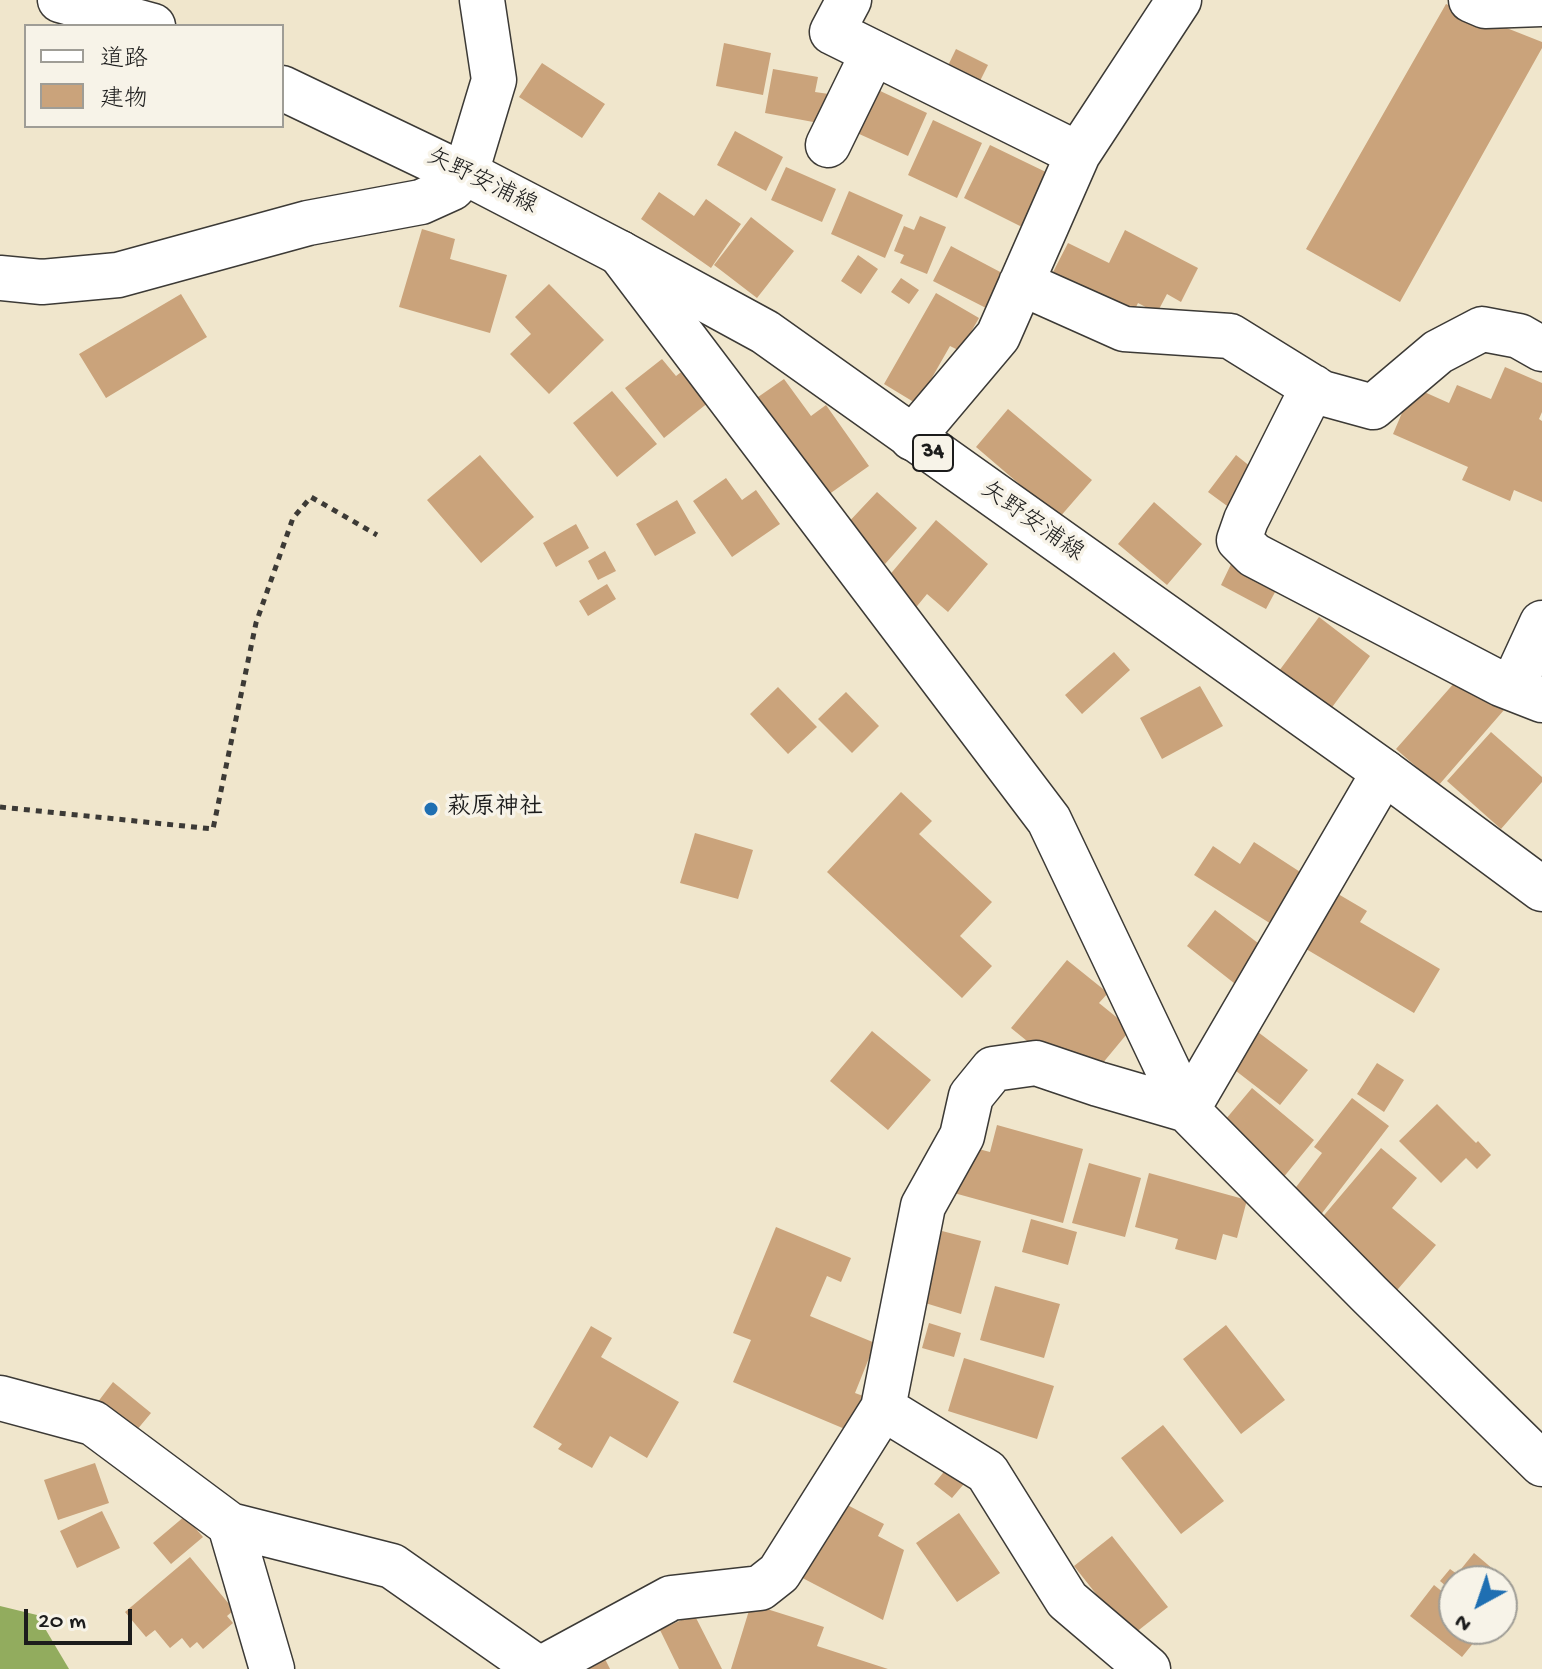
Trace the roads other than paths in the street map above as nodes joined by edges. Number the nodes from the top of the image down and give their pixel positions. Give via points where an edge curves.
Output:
1 (60, 0) edge
2 (482, 0) edge
3 (849, 0) edge
4 (1179, 0) edge
5 (1471, 0) edge
6 (1542, 4) edge
7 (146, 24) edge
8 (873, 53) junction
9 (284, 89) edge
10 (828, 145) dead end
11 (1078, 154) junction
12 (466, 173) junction
13 (620, 253) junction
14 (0, 278) edge
15 (1021, 283) junction
16 (1542, 349) edge
17 (1313, 387) junction
18 (912, 438) junction
19 (1542, 623) edge
20 (1527, 694) edge
21 (1384, 772) junction
22 (1542, 889) edge
23 (1187, 1110) junction
24 (0, 1398) edge
25 (883, 1408) junction
26 (1542, 1464) edge
27 (230, 1525) junction
28 (272, 1669) edge
29 (540, 1669) edge
30 (1148, 1669) edge

1 - 7 street
2 - 12 street via 494,80
3 - 8 street via 832,32
4 - 11 street
5 - 6 street via 1485,6
8 - 10 street
8 - 11 street
9 - 12 street, 矢野安浦線 / 34
11 - 15 street
12 - 13 street, 矢野安浦線 / 34
12 - 14 street via 452,188 421,202 308,223 118,275 42,282
13 - 18 street, 矢野安浦線 / 34 via 765,332
13 - 23 street via 1049,820
15 - 17 street via 1124,329 1230,336
15 - 18 street via 998,336
16 - 17 street via 1519,336 1482,329 1438,352 1373,407
17 - 20 street via 1239,540 1254,555
18 - 21 street, 矢野安浦線 / 34
19 - 20 street
21 - 22 street, 矢野安浦線 / 34
21 - 23 street
23 - 25 street via 1036,1063 993,1069 971,1096 962,1136 923,1206
23 - 26 street
24 - 27 street via 93,1423
25 - 29 street via 779,1573 760,1588 671,1598
25 - 30 street via 987,1472 1067,1600
27 - 28 street
27 - 29 street via 392,1566

